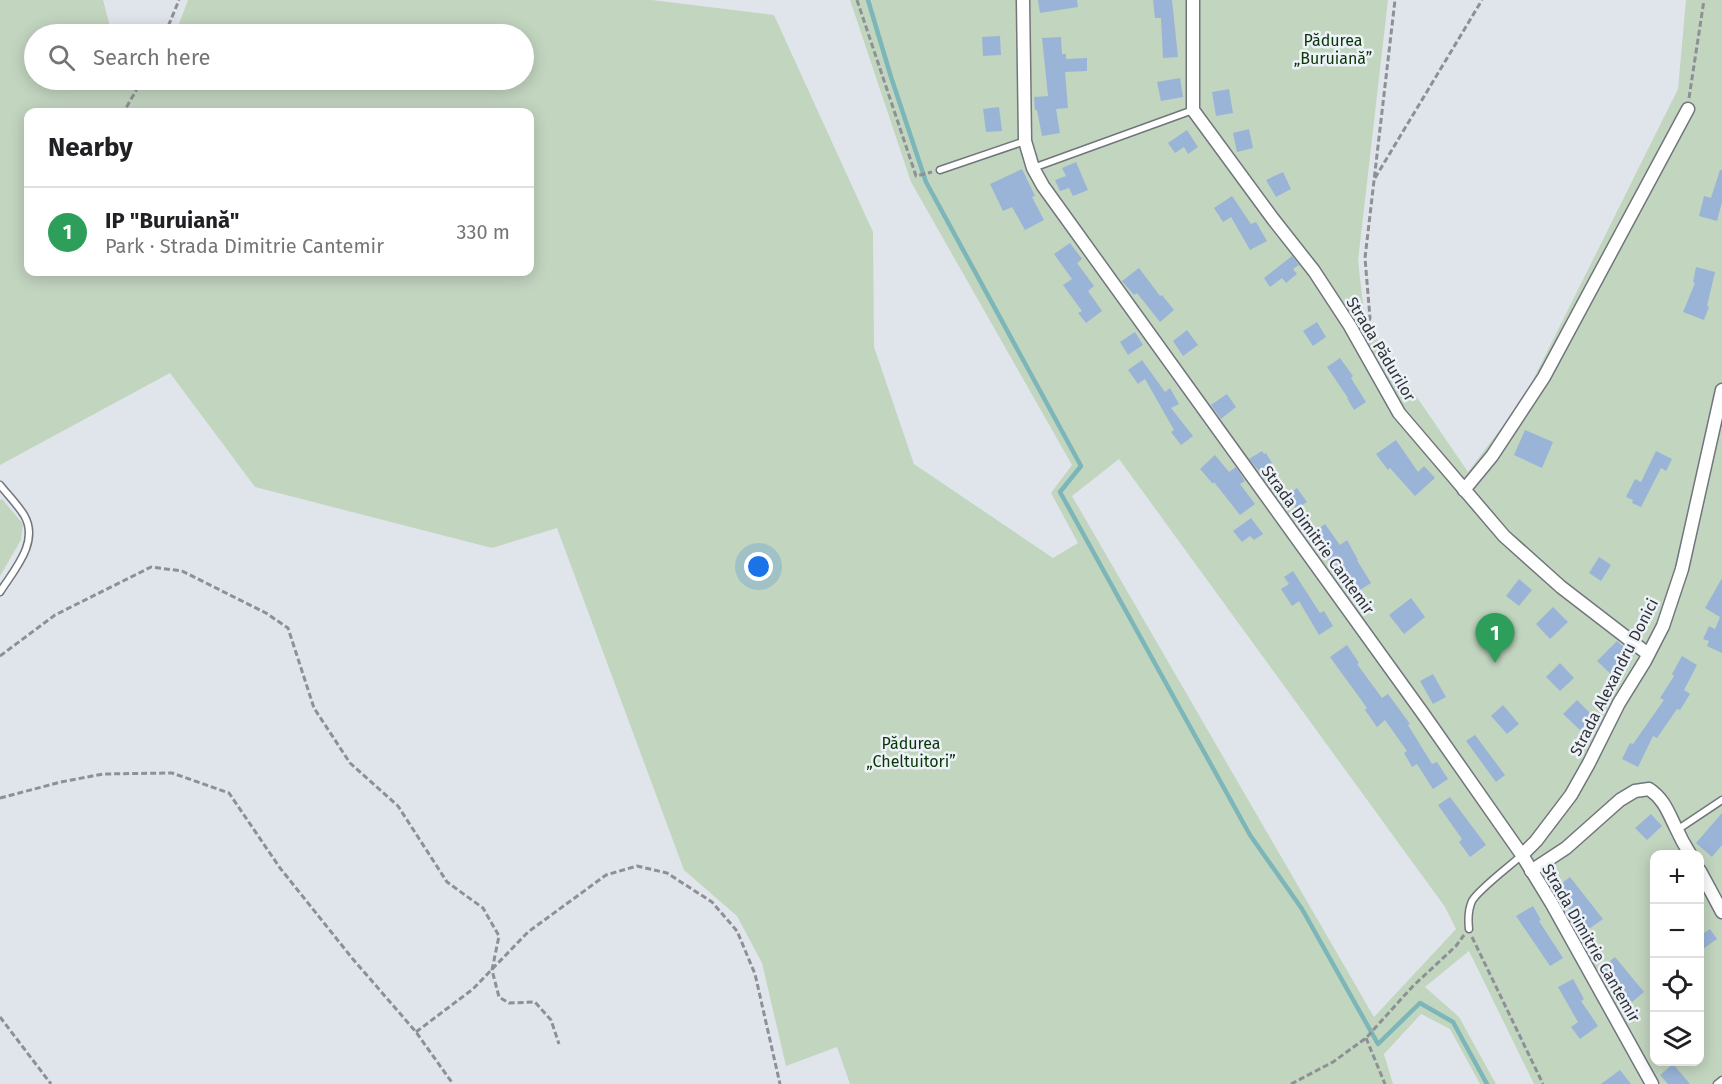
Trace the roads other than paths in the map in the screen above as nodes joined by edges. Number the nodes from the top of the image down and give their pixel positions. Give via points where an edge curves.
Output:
1 (1023, 0) edge
2 (1192, 0) edge
3 (1688, 109) road end
4 (1193, 110) junction
5 (1024, 141) junction
6 (1033, 168) junction
7 (940, 170) dead end
8 (1722, 390) edge
9 (0, 485) edge
10 (1464, 490) junction
11 (0, 592) edge
12 (1648, 654) junction
13 (1722, 800) edge
14 (1677, 830) junction
15 (1687, 850) edge
16 (1522, 855) junction
17 (1531, 871) junction
18 (1704, 878) edge
19 (1722, 912) edge
20 (1469, 929) road end
21 (1722, 1080) edge
22 (1652, 1084) edge
23 (1717, 1084) edge

1 - 5 street, Strada Dimitrie Cantemir
2 - 4 street
3 - 10 street via 1544,377 1492,456
4 - 6 lane
4 - 10 street, Strada Pădurilor via 1314,271 1399,413
5 - 6 street, Strada Dimitrie Cantemir
5 - 7 lane
6 - 16 street, Strada Dimitrie Cantemir
8 - 12 street, Strada Alexandru Donici via 1682,569 1667,615
9 - 11 lane via 25,516 30,535 23,555
10 - 12 street, Strada Pădurilor via 1504,536 1561,587
12 - 16 street, Strada Alexandru Donici via 1571,795
13 - 14 lane
14 - 15 street
14 - 17 street via 1658,795 1648,789 1635,791 1566,848
16 - 17 street, Strada Dimitrie Cantemir
16 - 20 lane via 1472,901
17 - 22 street, Strada Dimitrie Cantemir
18 - 19 street
21 - 23 lane

